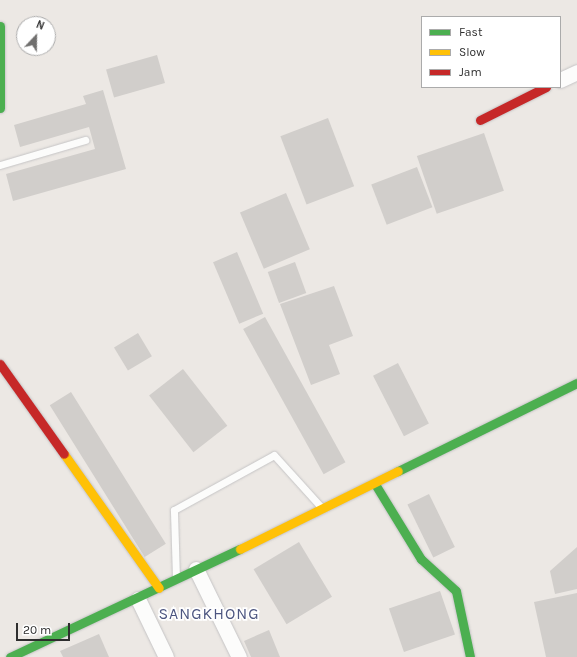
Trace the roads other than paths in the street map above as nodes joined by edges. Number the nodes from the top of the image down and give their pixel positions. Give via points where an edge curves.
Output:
1 (0, 26) edge
2 (577, 72) edge
3 (561, 80) edge
4 (544, 88) edge
5 (0, 108) edge
6 (480, 120) dead end
7 (84, 140) dead end
8 (0, 165) edge
9 (0, 364) edge
10 (577, 383) edge
11 (375, 484) junction
12 (322, 509) junction
13 (196, 569) junction
14 (176, 579) junction
15 (159, 588) junction
16 (138, 599) junction
17 (10, 657) edge
18 (166, 657) edge
19 (239, 657) edge
20 (470, 657) edge

1 - 5 street
2 - 3 street
4 - 6 street
7 - 8 lane
9 - 15 street
10 - 11 street
11 - 12 street
11 - 20 street via 421,559 456,591
12 - 13 street
12 - 14 lane via 274,455 174,510
13 - 14 street
13 - 19 street
14 - 15 street
15 - 16 street
16 - 17 street
16 - 18 street

